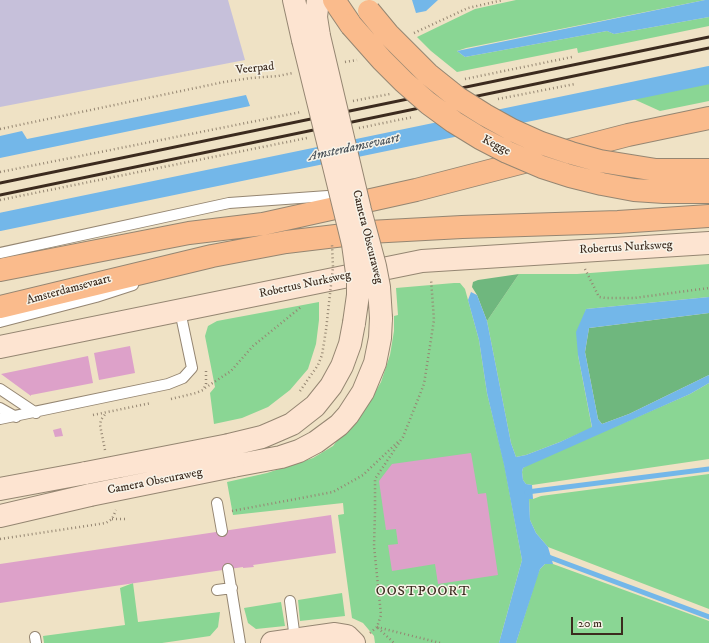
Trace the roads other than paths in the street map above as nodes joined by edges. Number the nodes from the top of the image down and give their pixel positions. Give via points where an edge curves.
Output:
1 (294, 0) edge
2 (318, 0) edge
3 (334, 0) edge
4 (365, 6) edge
5 (311, 38) junction
6 (709, 118) edge
7 (709, 170) edge
8 (416, 190) junction
9 (709, 192) edge
10 (709, 216) edge
11 (709, 243) edge
12 (0, 252) edge
13 (212, 256) junction
14 (0, 270) edge
15 (0, 307) edge
16 (180, 311) junction
17 (0, 322) edge
18 (0, 347) edge
19 (0, 389) edge
20 (0, 408) edge
21 (36, 412) junction
22 (16, 417) junction
23 (0, 419) edge
24 (0, 489) edge
25 (218, 508) road end
26 (0, 516) edge
27 (222, 531) dead end
28 (228, 569) dead end
29 (232, 588) junction
30 (217, 590) dead end
31 (290, 601) dead end
32 (294, 639) junction
33 (360, 639) edge
34 (240, 643) edge
35 (272, 643) edge

1 - 5 main road, Camera Obscuraweg
2 - 5 main road, Camera Obscuraweg
3 - 9 main road, Kegge, bridge via 351,25 404,82 454,122 507,152 542,167 602,184 634,190
4 - 7 main road, Kegge, bridge via 388,34 428,74 458,98 512,130 600,162 656,170
5 - 24 main road, Camera Obscuraweg, bridge via 358,280 350,344 331,386 314,406 292,424 262,437
5 - 26 main road, Camera Obscuraweg, bridge via 379,287 381,318 378,349 375,363 354,407 339,425 316,442 281,457 90,495
6 - 8 main road via 628,135
8 - 12 lane via 229,203
8 - 14 main road via 263,224 189,233
10 - 13 main road via 369,232 286,242
11 - 16 main road, Robertus Nurksweg via 422,261
13 - 15 main road
13 - 17 lane, Amsterdamsevaart via 176,271 96,297
16 - 18 main road, Robertus Nurksweg
16 - 21 lane via 192,368 183,378 168,384
19 - 21 lane
20 - 22 lane
21 - 22 lane
22 - 23 lane
25 - 27 lane
28 - 29 lane
29 - 30 lane
29 - 34 lane
31 - 32 lane
32 - 33 main road via 335,634
32 - 35 main road

